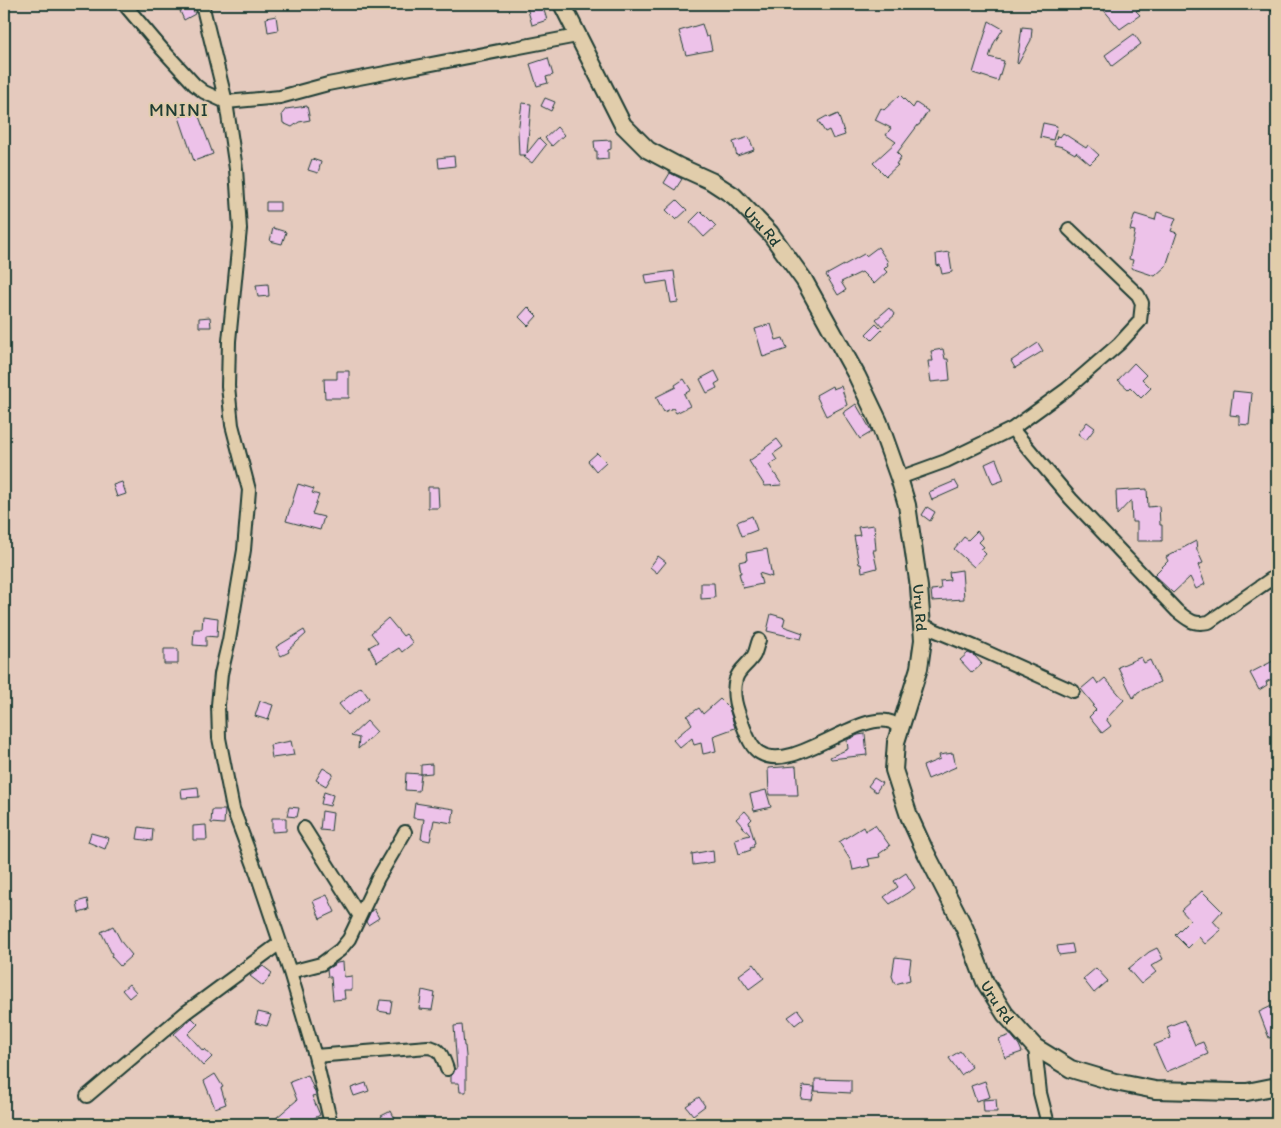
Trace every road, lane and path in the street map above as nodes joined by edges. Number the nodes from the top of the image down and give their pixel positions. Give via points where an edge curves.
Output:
1 (124, 4) edge
2 (202, 4) edge
3 (562, 4) edge
4 (577, 36) junction
5 (226, 102) junction
6 (1069, 229) dead end
7 (1012, 429) junction
8 (899, 478) junction
9 (1277, 575) edge
10 (922, 626) junction
11 (759, 640) dead end
12 (1073, 692) dead end
13 (900, 728) junction
14 (304, 828) dead end
15 (405, 832) dead end
16 (359, 915) junction
17 (280, 943) junction
18 (290, 972) junction
19 (1035, 1047) junction
20 (316, 1056) junction
21 (447, 1069) dead end
22 (1277, 1086) edge
23 (87, 1096) dead end
24 (331, 1124) edge
25 (1048, 1124) edge

1 - 5 street via 195,84
2 - 5 street
3 - 4 street, Uru Rd
4 - 5 street via 328,84 280,97
4 - 8 street, Uru Rd via 623,125 648,150 711,180 734,196 770,233 804,280 857,376 879,422
5 - 17 street via 236,169 240,229 228,386 232,425 249,490 244,550 221,674 219,738 233,809
6 - 7 street via 1138,295 1142,303 1140,321 1119,344 1067,389
7 - 8 street via 946,461
7 - 9 street via 1071,499 1188,620 1197,624 1209,622
8 - 10 street, Uru Rd via 907,505
10 - 12 street
10 - 13 street, Uru Rd via 919,668
11 - 13 street via 754,655 736,676 734,688 735,705 746,734 760,754 772,757 792,754 874,721 891,722
13 - 19 street, Uru Rd via 894,770 909,816 965,929 986,982 1005,1014
14 - 16 street
15 - 16 street
16 - 18 street via 349,938 329,959
17 - 18 street
17 - 23 street via 185,1013
18 - 20 street
19 - 22 street, Uru Rd via 1071,1069 1155,1090 1247,1092
19 - 25 street via 1040,1092
20 - 21 street via 428,1047 440,1051
20 - 24 street

